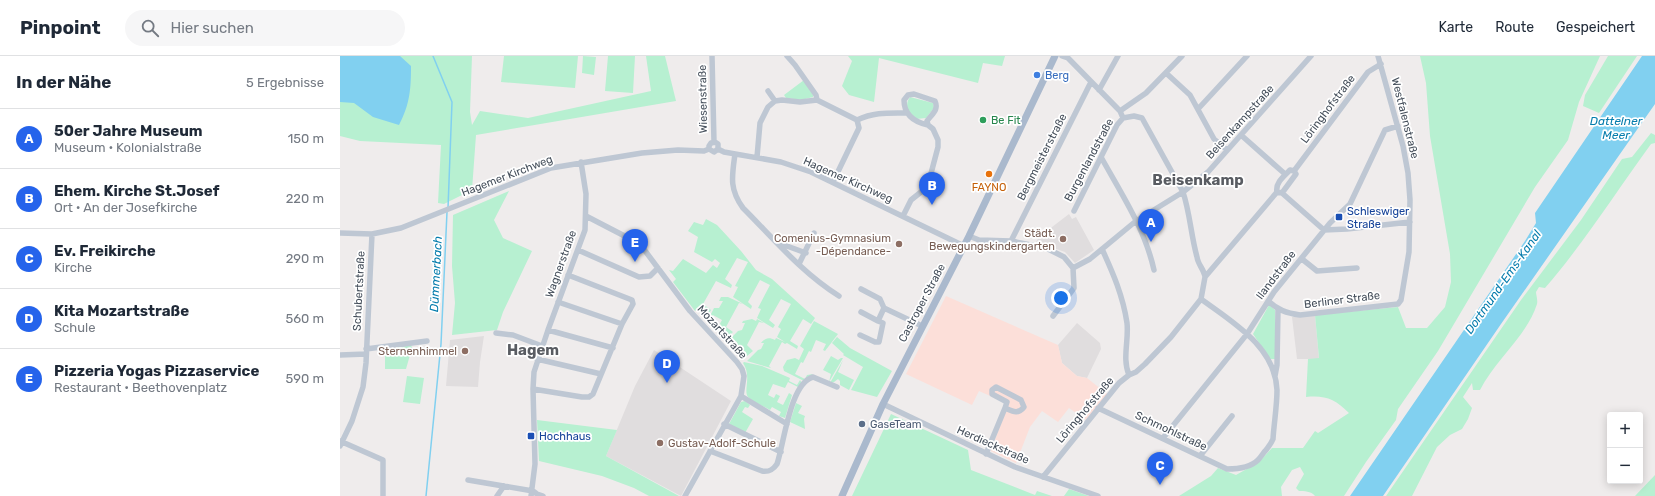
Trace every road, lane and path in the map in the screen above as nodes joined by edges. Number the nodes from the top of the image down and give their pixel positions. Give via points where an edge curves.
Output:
1 (712, 56) edge
2 (787, 56) edge
3 (1055, 56) edge
4 (1062, 56) edge
5 (1118, 56) edge
6 (1182, 56) edge
7 (1247, 56) edge
8 (1311, 56) edge
9 (1378, 56) edge
10 (1381, 64) junction
11 (1166, 73) junction
12 (1091, 82) junction
13 (1099, 90) junction
14 (768, 92) dead end
15 (817, 100) junction
16 (774, 101) junction
17 (1198, 109) junction
18 (1120, 111) junction
19 (906, 113) junction
20 (1123, 118) junction
21 (857, 120) junction
22 (928, 124) junction
23 (1398, 126) junction
24 (1241, 135) junction
25 (714, 142) junction
26 (709, 149) junction
27 (718, 149) junction
28 (1227, 150) junction
29 (735, 154) junction
30 (757, 157) junction
31 (1101, 157) junction
32 (581, 162) junction
33 (1294, 171) junction
34 (1285, 174) junction
35 (833, 182) junction
36 (1183, 192) junction
37 (1280, 192) junction
38 (1074, 211) dead end
39 (586, 216) junction
40 (903, 216) junction
41 (1136, 221) junction
42 (1410, 222) junction
43 (1324, 230) junction
44 (340, 233) edge
45 (814, 233) dead end
46 (372, 234) junction
47 (969, 236) junction
48 (1011, 241) junction
49 (776, 242) junction
50 (964, 246) junction
51 (1102, 249) junction
52 (578, 250) junction
53 (806, 253) junction
54 (1302, 258) junction
55 (799, 264) junction
56 (658, 268) junction
57 (1073, 268) junction
58 (1357, 268) dead end
59 (1154, 270) dead end
60 (568, 275) junction
61 (1205, 277) junction
62 (861, 289) dead end
63 (839, 296) dead end
64 (1201, 298) junction
65 (1268, 301) junction
66 (558, 302) junction
67 (1398, 304) joint
68 (884, 308) junction
69 (1278, 310) junction
70 (860, 312) dead end
71 (1053, 316) dead end
72 (878, 321) junction
73 (622, 324) junction
74 (922, 326) junction
75 (548, 330) junction
76 (496, 333) dead end
77 (860, 334) dead end
78 (1248, 334) junction
79 (427, 341) dead end
80 (542, 346) junction
81 (613, 348) junction
82 (366, 351) junction
83 (340, 355) edge
84 (537, 359) junction
85 (601, 374) junction
86 (1130, 375) junction
87 (1275, 379) junction
88 (837, 387) dead end
89 (533, 389) junction
90 (741, 396) junction
91 (883, 404) junction
92 (1005, 408) junction
93 (1098, 408) junction
94 (1232, 416) dead end
95 (724, 424) junction
96 (787, 424) junction
97 (1163, 438) junction
98 (341, 443) edge
99 (710, 451) junction
100 (781, 452) junction
101 (986, 454) junction
102 (1200, 456) junction
103 (1043, 477) junction
104 (468, 480) dead end
105 (504, 486) junction
106 (532, 494) edge
107 (383, 496) edge
108 (497, 496) edge
109 (543, 496) edge
110 (685, 496) edge
111 (842, 496) edge
112 (1098, 496) edge

1 - 25 street, Wiesenstraße
2 - 15 street via 812,89
3 - 47 main road, Castroper Straße
4 - 12 street via 1068,58
5 - 13 street
6 - 11 street
7 - 17 street
8 - 24 street, Beisenkampstraße
9 - 10 street, Westfalenstraße
10 - 23 street, Westfalenstraße
10 - 33 street, Löringhofstraße via 1368,72
11 - 17 street via 1190,95
11 - 18 street via 1146,94
12 - 13 street
12 - 48 street, Bergmeisterstraße
13 - 18 street
14 - 16 street
15 - 16 street
15 - 21 street
16 - 30 street via 760,123
17 - 28 street via 1214,139
18 - 20 street
19 - 21 street via 881,113
19 - 22 street via 915,121
19 - 22 street via 904,100 908,95 914,94 935,101 936,110 927,121
20 - 31 street, Burgenlandstraße
20 - 36 street via 1142,118
21 - 35 street via 859,128
22 - 40 street via 933,128 938,140 929,181 922,192 911,200
23 - 42 street, Westfalenstraße via 1408,173
23 - 43 street, Ilandstraße via 1385,130 1350,204
24 - 28 street, Beisenkampstraße
24 - 34 street
25 - 26 street
25 - 27 street via 718,144
26 - 27 street, Hagemer Kirchweg via 713,152
26 - 32 street, Hagemer Kirchweg via 642,153
27 - 29 street, Hagemer Kirchweg
28 - 36 street, Beisenkampstraße via 1208,172
29 - 30 street, Hagemer Kirchweg
29 - 49 street via 732,176 737,200
30 - 35 street, Hagemer Kirchweg via 785,163
31 - 38 street, Burgenlandstraße
31 - 41 street
32 - 39 street, Wagnerstraße via 586,194
32 - 46 street, Hagemer Kirchweg via 544,170 405,226
33 - 34 street via 1290,170
33 - 37 street, Löringhofstraße via 1296,174 1293,179
34 - 37 street, Löringhofstraße via 1276,187
35 - 40 street, Hagemer Kirchweg
36 - 41 street, Beisenkampstraße
36 - 61 street via 1197,259
37 - 43 street
37 - 61 street, Löringhofstraße
39 - 52 street, Wagnerstraße via 585,230
39 - 56 street, Mozartstraße via 637,241
40 - 50 street, Hagemer Kirchweg
41 - 51 street, Beisenkampstraße
41 - 59 street
42 - 43 street
42 - 67 street, Westfalenstraße via 1405,277
43 - 54 street, Ilandstraße
44 - 46 street, Hagemer Kirchweg
45 - 53 street
46 - 82 street, Schubertstraße
47 - 48 street via 979,240
47 - 50 main road, Castroper Straße
48 - 57 street via 1046,248 1064,257
49 - 53 street
49 - 55 street
50 - 74 main road, Castroper Straße
51 - 57 street, Beisenkampstraße
51 - 86 street via 1120,293 1127,323 1126,365
52 - 56 street via 639,277 650,276
52 - 60 street, Wagnerstraße
53 - 55 street
54 - 58 street via 1317,271
54 - 65 street, Ilandstraße
55 - 63 street
56 - 90 street, Mozartstraße via 690,312 739,365 744,376
57 - 71 street via 1074,288
60 - 66 street, Wagnerstraße
60 - 73 street via 632,300 633,304
61 - 64 street, Löringhofstraße
62 - 68 street via 880,299
64 - 78 street
64 - 86 street, Löringhofstraße via 1171,336 1145,364
65 - 69 street, Berliner Straße
65 - 78 street, Ilandstraße
66 - 73 street
66 - 75 street, Wagnerstraße
67 - 69 street, Berliner Straße via 1300,315
68 - 72 street
68 - 74 street
69 - 87 street
70 - 72 street
72 - 77 street via 883,323 880,342 874,342
73 - 81 street
74 - 91 main road, Castroper Straße
75 - 80 street, Wagnerstraße
75 - 81 street
76 - 80 street via 513,335
78 - 87 street via 1266,357
78 - 97 street, Ilandstraße
79 - 82 street
80 - 84 street, Wagnerstraße
81 - 85 street
82 - 83 street
82 - 98 street, Schubertstraße via 359,404
84 - 85 street
84 - 89 street, Wagnerstraße
85 - 89 street via 593,394 589,397
86 - 93 street, Löringhofstraße via 1119,383
87 - 102 street, Schmohlstraße via 1277,390 1273,439 1259,460 1252,465 1227,469
88 - 96 street via 814,377 807,380 796,396
89 - 106 street, Wagnerstraße via 535,455
90 - 95 street, Mozartstraße
90 - 96 street
91 - 101 street, Herdieckstraße
91 - 111 main road, Castroper Straße
92 - 92 street via 1007,402 992,394 996,387 1021,400 1024,408 1016,412
92 - 101 street
93 - 97 street, Schmohlstraße
93 - 103 street, Löringhofstraße
94 - 102 street
95 - 99 street, Mozartstraße
95 - 100 street
96 - 100 street
97 - 102 street, Schmohlstraße
98 - 107 street via 383,460
99 - 100 street via 768,472 774,468
99 - 110 street, Mozartstraße
101 - 103 street, Herdieckstraße
103 - 112 street, Herdieckstraße
104 - 105 street
105 - 106 street
105 - 108 street
106 - 109 street

